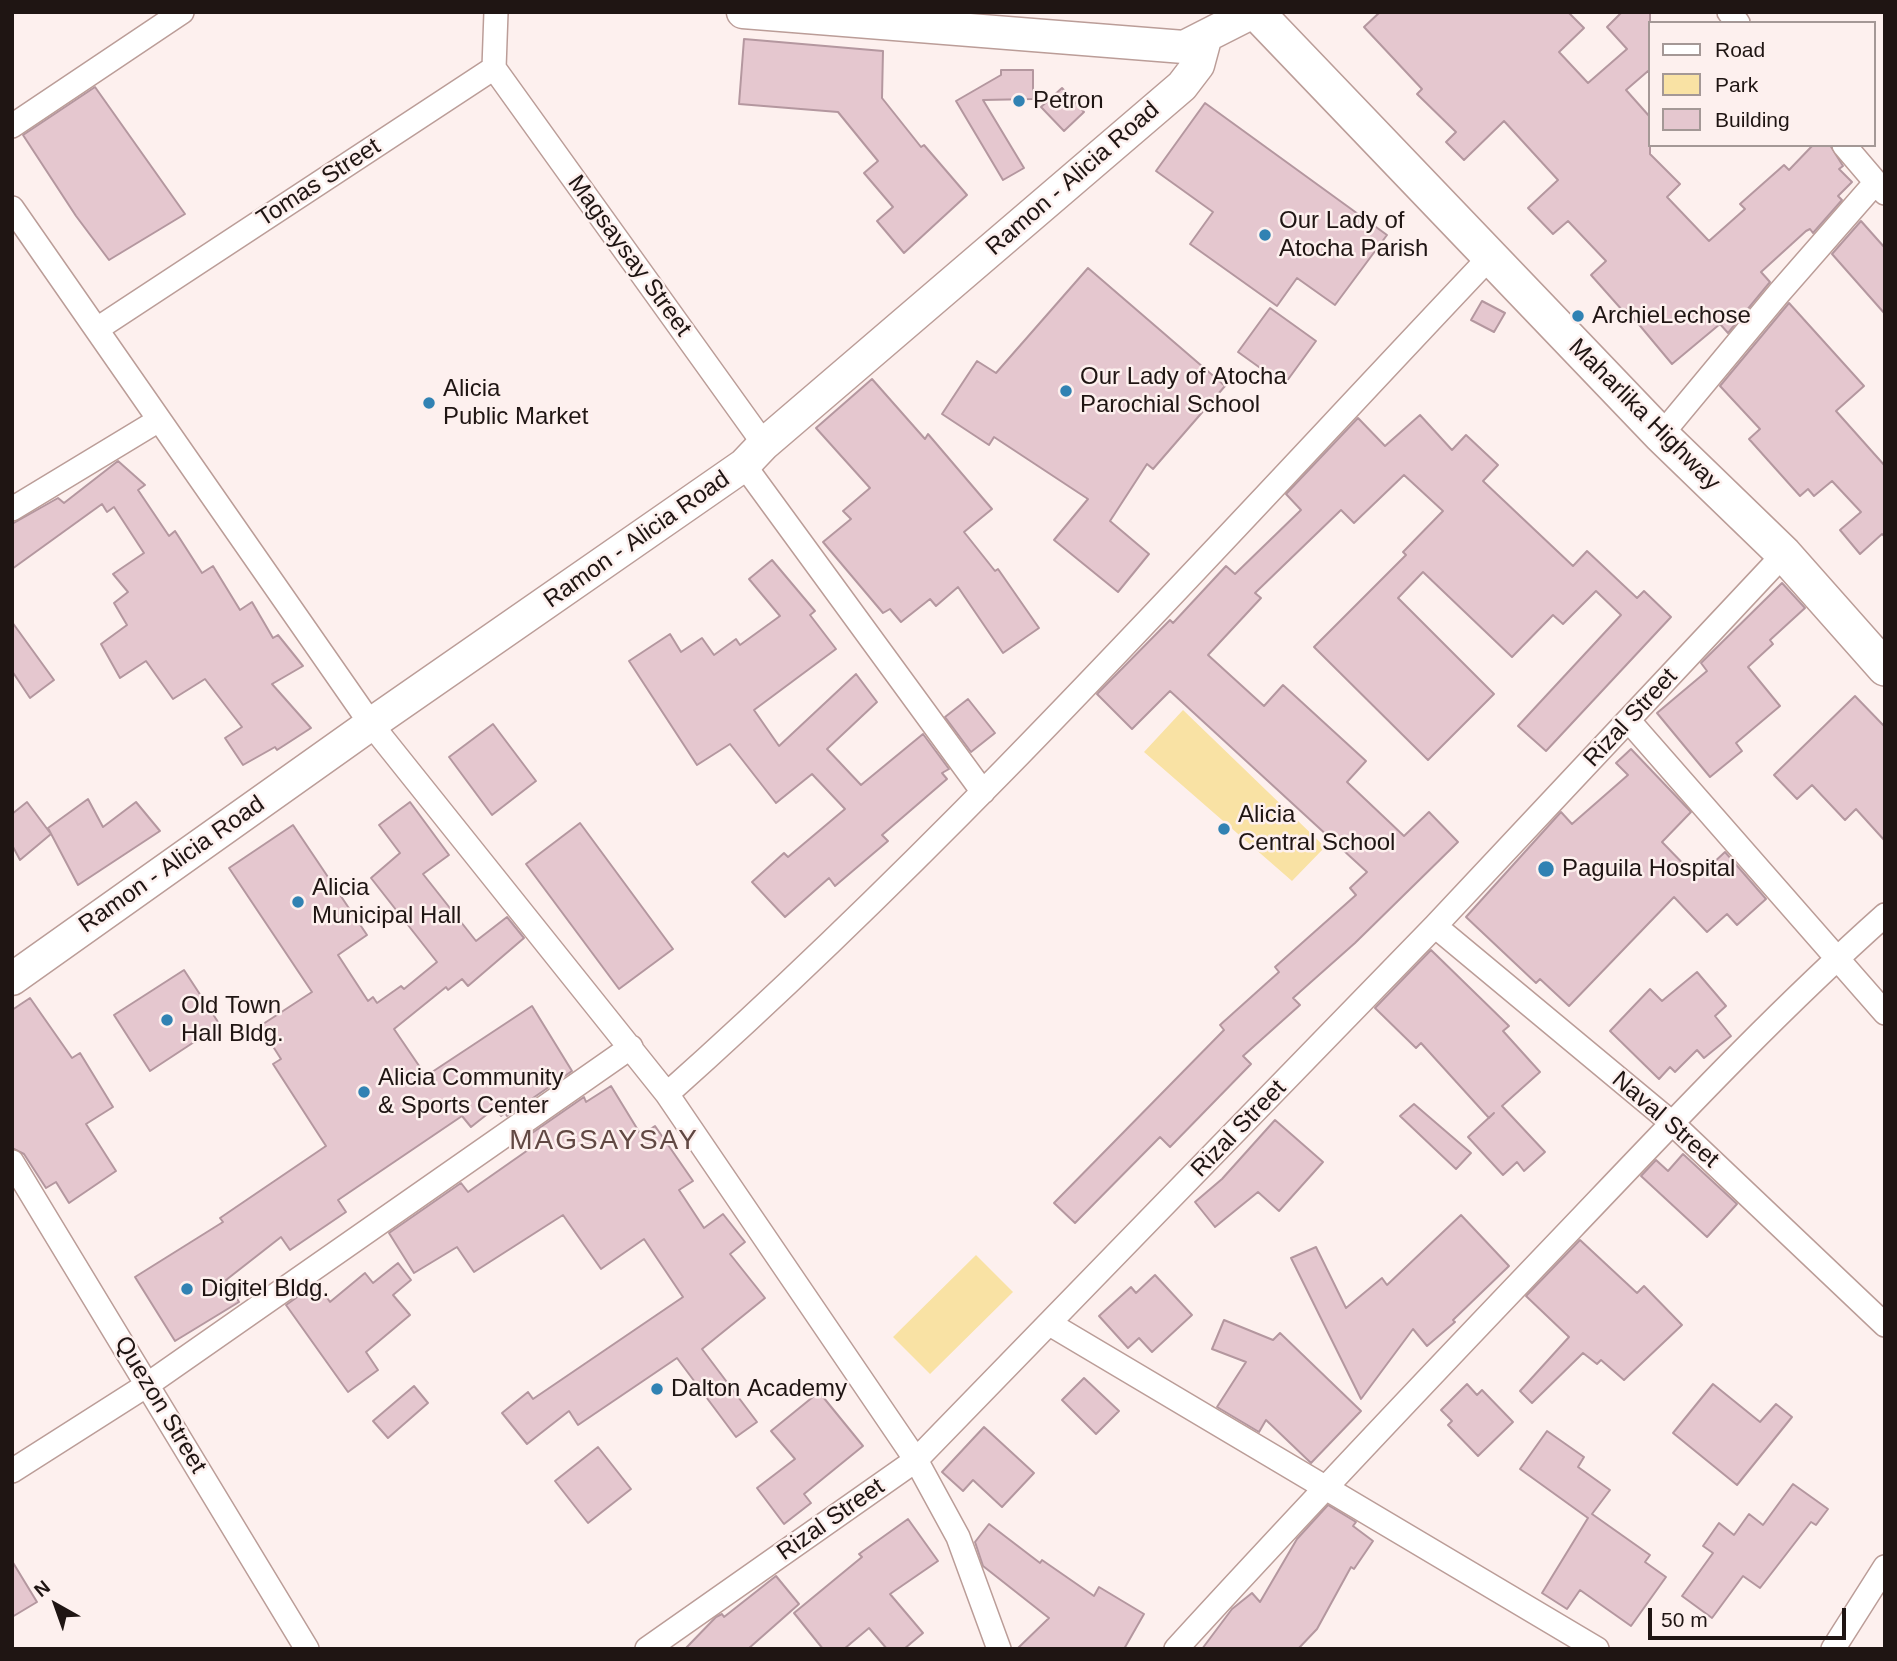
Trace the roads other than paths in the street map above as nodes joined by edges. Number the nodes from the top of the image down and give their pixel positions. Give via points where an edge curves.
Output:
1 (182, 12) edge
2 (496, 12) edge
3 (743, 12) edge
4 (1255, 12) edge
5 (1205, 39) junction
6 (494, 68) junction
7 (12, 126) edge
8 (1846, 147) edge
9 (1880, 188) edge
10 (12, 208) edge
11 (1489, 258) junction
12 (97, 329) junction
13 (159, 420) junction
14 (1661, 435) junction
15 (754, 454) junction
16 (12, 509) edge
17 (1784, 554) junction
18 (1885, 668) edge
19 (1629, 721) junction
20 (371, 724) junction
21 (983, 792) junction
22 (1885, 915) edge
23 (1435, 926) junction
24 (1836, 959) junction
25 (12, 979) edge
26 (1885, 1013) edge
27 (631, 1047) junction
28 (667, 1094) junction
29 (1672, 1123) junction
30 (12, 1162) edge
31 (1050, 1324) junction
32 (1885, 1325) edge
33 (147, 1385) junction
34 (916, 1460) junction
35 (12, 1471) edge
36 (1322, 1489) junction
37 (1885, 1567) edge
38 (307, 1649) edge
39 (647, 1649) edge
40 (999, 1649) edge
41 (1176, 1649) edge
42 (1597, 1649) edge
43 (1833, 1649) edge

1 - 7 street
2 - 6 street
3 - 5 main road via 1164,47 1184,47
4 - 5 main road
4 - 11 main road, Maharlika Highway
5 - 15 main road, Ramon - Alicia Road via 1198,65 1182,86
6 - 12 street, Tomas Street
6 - 15 street, Magsaysay Street
8 - 9 street
9 - 14 street via 1779,293
10 - 12 street
11 - 14 main road, Maharlika Highway
11 - 21 street
12 - 13 street
13 - 16 street
13 - 20 street
14 - 17 main road, Maharlika Highway
15 - 20 main road, Ramon - Alicia Road
15 - 21 street, Magsaysay Street
17 - 18 main road, Maharlika Highway
17 - 19 street, Rizal Street
19 - 23 street, Rizal Street
19 - 24 street
20 - 25 main road, Ramon - Alicia Road
20 - 27 street
21 - 28 street via 761,1010
22 - 24 street
23 - 29 street, Naval Street
23 - 31 street, Rizal Street
24 - 26 street
24 - 29 street
27 - 28 street
27 - 33 street
28 - 34 street
29 - 32 street, Naval Street
29 - 36 street
30 - 33 street, Quezon Street
31 - 34 street, Rizal Street
31 - 36 street
33 - 35 street
33 - 38 street, Quezon Street
34 - 39 street, Rizal Street
34 - 40 street via 958,1537
36 - 41 street
36 - 42 street
37 - 43 street

